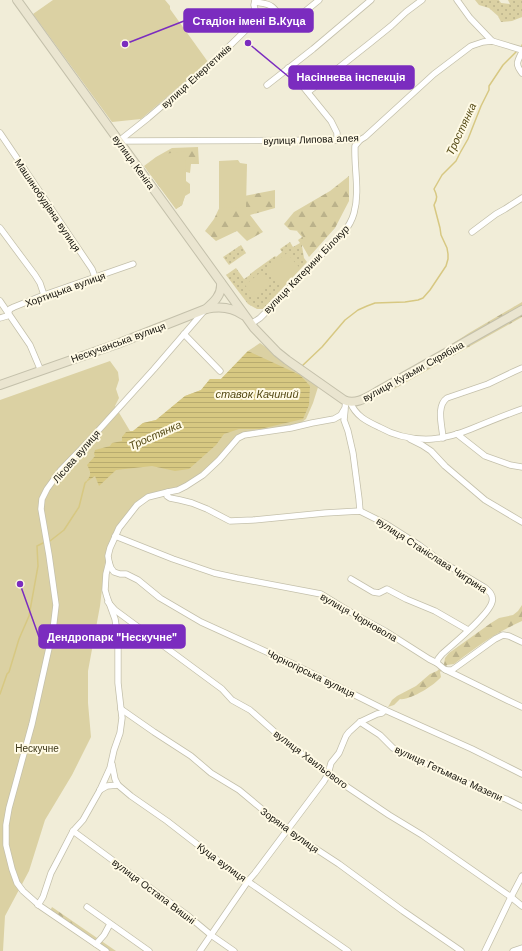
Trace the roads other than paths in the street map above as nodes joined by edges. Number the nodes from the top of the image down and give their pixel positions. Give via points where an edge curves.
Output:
1 (17, 0) edge
2 (319, 0) edge
3 (370, 0) edge
4 (422, 0) edge
5 (457, 0) edge
6 (254, 2) edge
7 (492, 41) junction
8 (522, 51) edge
9 (288, 68) junction
10 (522, 73) edge
11 (267, 85) dead end
12 (308, 92) junction
13 (0, 133) edge
14 (337, 140) junction
15 (360, 140) junction
16 (119, 141) junction
17 (522, 198) edge
18 (0, 228) edge
19 (472, 232) dead end
20 (133, 264) dead end
21 (96, 277) junction
22 (221, 283) junction
23 (44, 295) junction
24 (0, 301) edge
25 (206, 309) junction
26 (522, 310) edge
27 (8, 313) junction
28 (0, 318) edge
29 (249, 321) junction
30 (184, 334) junction
31 (522, 368) edge
32 (41, 370) junction
33 (220, 372) dead end
34 (0, 385) edge
35 (347, 404) junction
36 (522, 408) edge
37 (457, 434) junction
38 (408, 438) junction
39 (443, 438) junction
40 (522, 467) edge
41 (168, 492) junction
42 (360, 511) junction
43 (522, 522) edge
44 (115, 536) junction
45 (109, 562) junction
46 (351, 579) dead end
47 (108, 602) junction
48 (468, 630) junction
49 (522, 642) edge
50 (442, 667) junction
51 (522, 707) edge
52 (121, 708) junction
53 (385, 710) junction
54 (360, 722) junction
55 (112, 762) junction
56 (328, 774) junction
57 (522, 774) edge
58 (118, 785) junction
59 (100, 790) junction
60 (522, 807) edge
61 (287, 830) junction
62 (73, 831) junction
63 (522, 876) edge
64 (248, 881) junction
65 (511, 896) junction
66 (38, 905) junction
67 (522, 906) edge
68 (86, 907) dead end
69 (110, 924) junction
70 (211, 935) junction
71 (96, 944) junction
72 (522, 948) edge
73 (106, 951) edge
74 (150, 951) edge
75 (200, 951) edge
76 (234, 951) edge
77 (348, 951) edge
78 (460, 951) edge
79 (485, 951) edge
80 (513, 951) edge

1 - 16 main road, вулиця Кеніга
2 - 6 street via 292,22 285,21 272,7
3 - 9 street
4 - 12 street
5 - 7 street, вулиця Липова алея
6 - 16 street, вулиця Енергетиків via 256,14 252,24 212,64
7 - 8 street, вулиця Липова алея
7 - 15 street, вулиця Липова алея via 475,44 465,50
8 - 10 street via 517,66
9 - 11 street
9 - 12 street
12 - 14 street via 333,125
13 - 21 street, Машинобудівна вулиця
14 - 15 street, вулиця Липова алея
14 - 16 street, вулиця Липова алея
15 - 29 street, вулиця Катерини Білокур via 355,146 357,183 354,213 349,226 260,318
16 - 22 main road, вулиця Кеніга
17 - 19 street
18 - 23 street via 38,279
20 - 21 street, Хортицька вулиця
21 - 23 street, Хортицька вулиця
22 - 25 main road, Нескучанська вулиця via 217,298
22 - 29 main road, вулиця Кеніга
23 - 27 street, Хортицька вулиця via 10,309
24 - 27 street
25 - 29 main road via 225,307 236,310
25 - 30 street, Лісова вулиця
25 - 32 main road, Нескучанська вулиця
26 - 35 main road, вулиця Кузьми Скрябіна via 362,400
27 - 28 street, Хортицька вулиця via 7,316
27 - 32 street via 30,345
29 - 35 main road via 287,360
30 - 33 street
30 - 66 street, Лісова вулиця via 60,471 42,499 41,509 56,605 53,630 32,724 6,825 6,845 17,883
31 - 39 street via 444,400 441,408
32 - 34 main road, Нескучанська вулиця
35 - 38 street via 366,421
35 - 41 street via 334,419 238,438 203,475 178,490
35 - 42 street via 344,420 353,452
36 - 37 street
37 - 39 street
37 - 40 street via 485,456
38 - 39 street
38 - 43 street via 431,451 485,500
41 - 42 street, вулиця Станіслава Чигрина via 167,496 170,498 192,503 230,521
41 - 44 street via 142,500
42 - 48 street, вулиця Станіслава Чигрина via 392,527 490,591 493,597 490,607
44 - 45 street via 108,556
44 - 50 street, вулиця Чорновола via 214,573 321,594
45 - 47 street via 105,590
45 - 53 street, Чорногірська вулиця via 114,572 138,580 160,598 201,622
46 - 48 street via 379,594 387,589 435,611
47 - 52 street via 115,619 118,638
47 - 56 street, вулиця Хвильового via 222,689 232,700 255,714
48 - 50 street, вулиця Станіслава Чигрина via 438,659
49 - 50 street via 503,635 452,670
50 - 51 street, вулиця Чорновола
52 - 55 street via 120,733
52 - 61 street, Зоряна вулиця via 191,756 211,773 239,790
53 - 54 street
53 - 57 street, Чорногірська вулиця
54 - 56 street via 346,736 339,753 329,767
54 - 60 street, вулиця Гетьмана Мазепи via 380,735 393,748
55 - 58 street
55 - 59 street
56 - 61 street
56 - 65 street, вулиця Хвильового
58 - 59 street
58 - 64 street, Куца вулиця
59 - 62 street via 83,820
61 - 64 street
61 - 78 street, Зоряна вулиця
62 - 66 street
62 - 70 street, вулиця Остапа Вишні
63 - 65 street
64 - 70 street
64 - 77 street, Куца вулиця
65 - 67 street, вулиця Хвильового
65 - 79 street
66 - 71 street, Лісова вулиця
68 - 69 street
69 - 71 street
69 - 74 street
70 - 75 street
70 - 76 street, вулиця Остапа Вишні
71 - 73 street, Лісова вулиця
72 - 80 street

